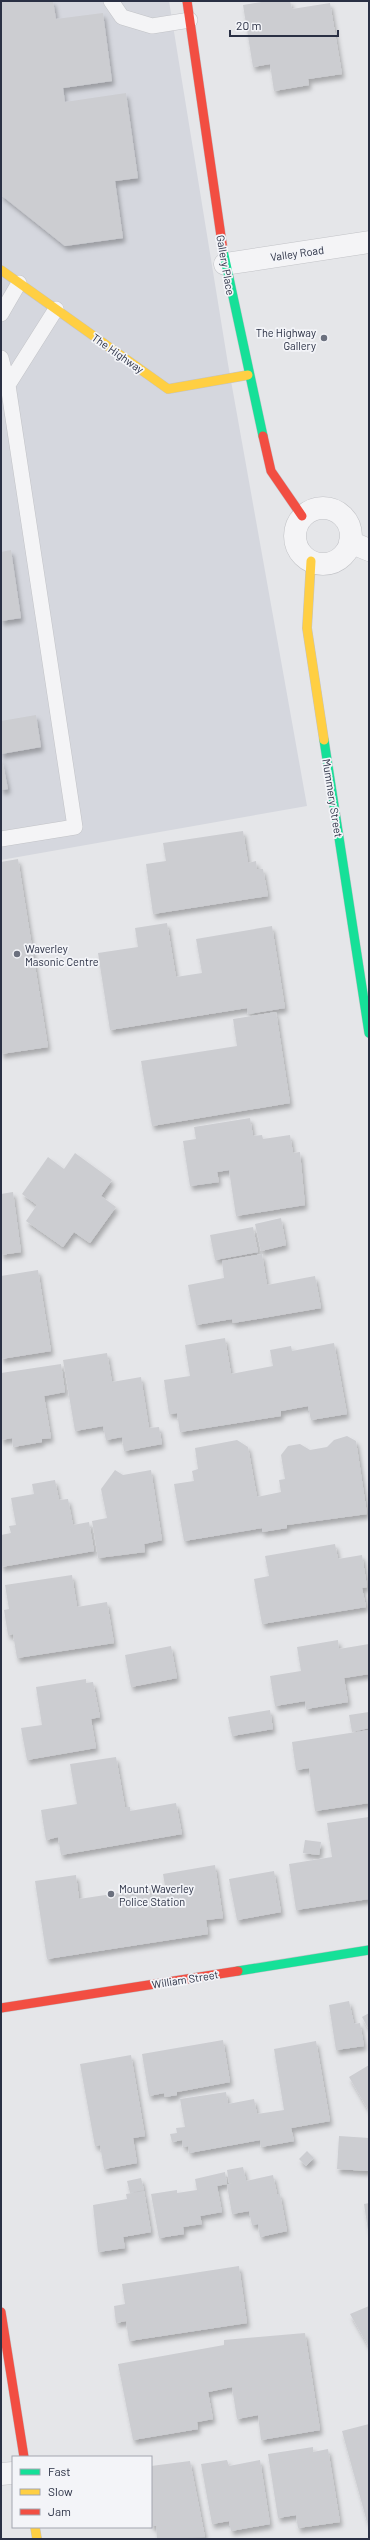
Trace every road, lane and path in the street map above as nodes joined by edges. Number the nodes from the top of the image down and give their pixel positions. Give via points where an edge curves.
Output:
1 (111, 1) edge
2 (187, 1) edge
3 (190, 20) junction
4 (369, 242) edge
5 (225, 264) junction
6 (1, 270) edge
7 (19, 283) junction
8 (56, 309) junction
9 (1, 314) edge
10 (1, 358) edge
11 (248, 375) junction
12 (8, 385) junction
13 (302, 516) junction
14 (360, 546) edge
15 (311, 561) junction
16 (1, 839) edge
17 (369, 1033) edge
18 (369, 1950) edge
19 (1, 2008) edge
20 (1, 2312) edge
21 (24, 2456) edge
22 (12, 2473) edge
23 (1, 2474) edge
24 (35, 2528) edge
25 (37, 2539) edge

1 - 3 lane via 122,17 152,26
2 - 3 street, Gallery Place
3 - 5 street, Gallery Place
4 - 5 street, Valley Road
5 - 11 street, Gallery Place
6 - 7 street, The Highway
7 - 8 street, The Highway
7 - 9 lane
8 - 11 street, The Highway via 168,389
8 - 12 lane
10 - 12 lane
11 - 13 street, Gallery Place via 272,471
12 - 16 lane via 75,827
13 - 14 street via 318,508 336,511 348,524
13 - 15 street via 296,526 296,544 301,554
14 - 15 street via 346,552 338,560 322,564
15 - 17 street, Mummery Street via 308,628
18 - 19 street, William Street
20 - 21 street
22 - 23 street
24 - 25 street

